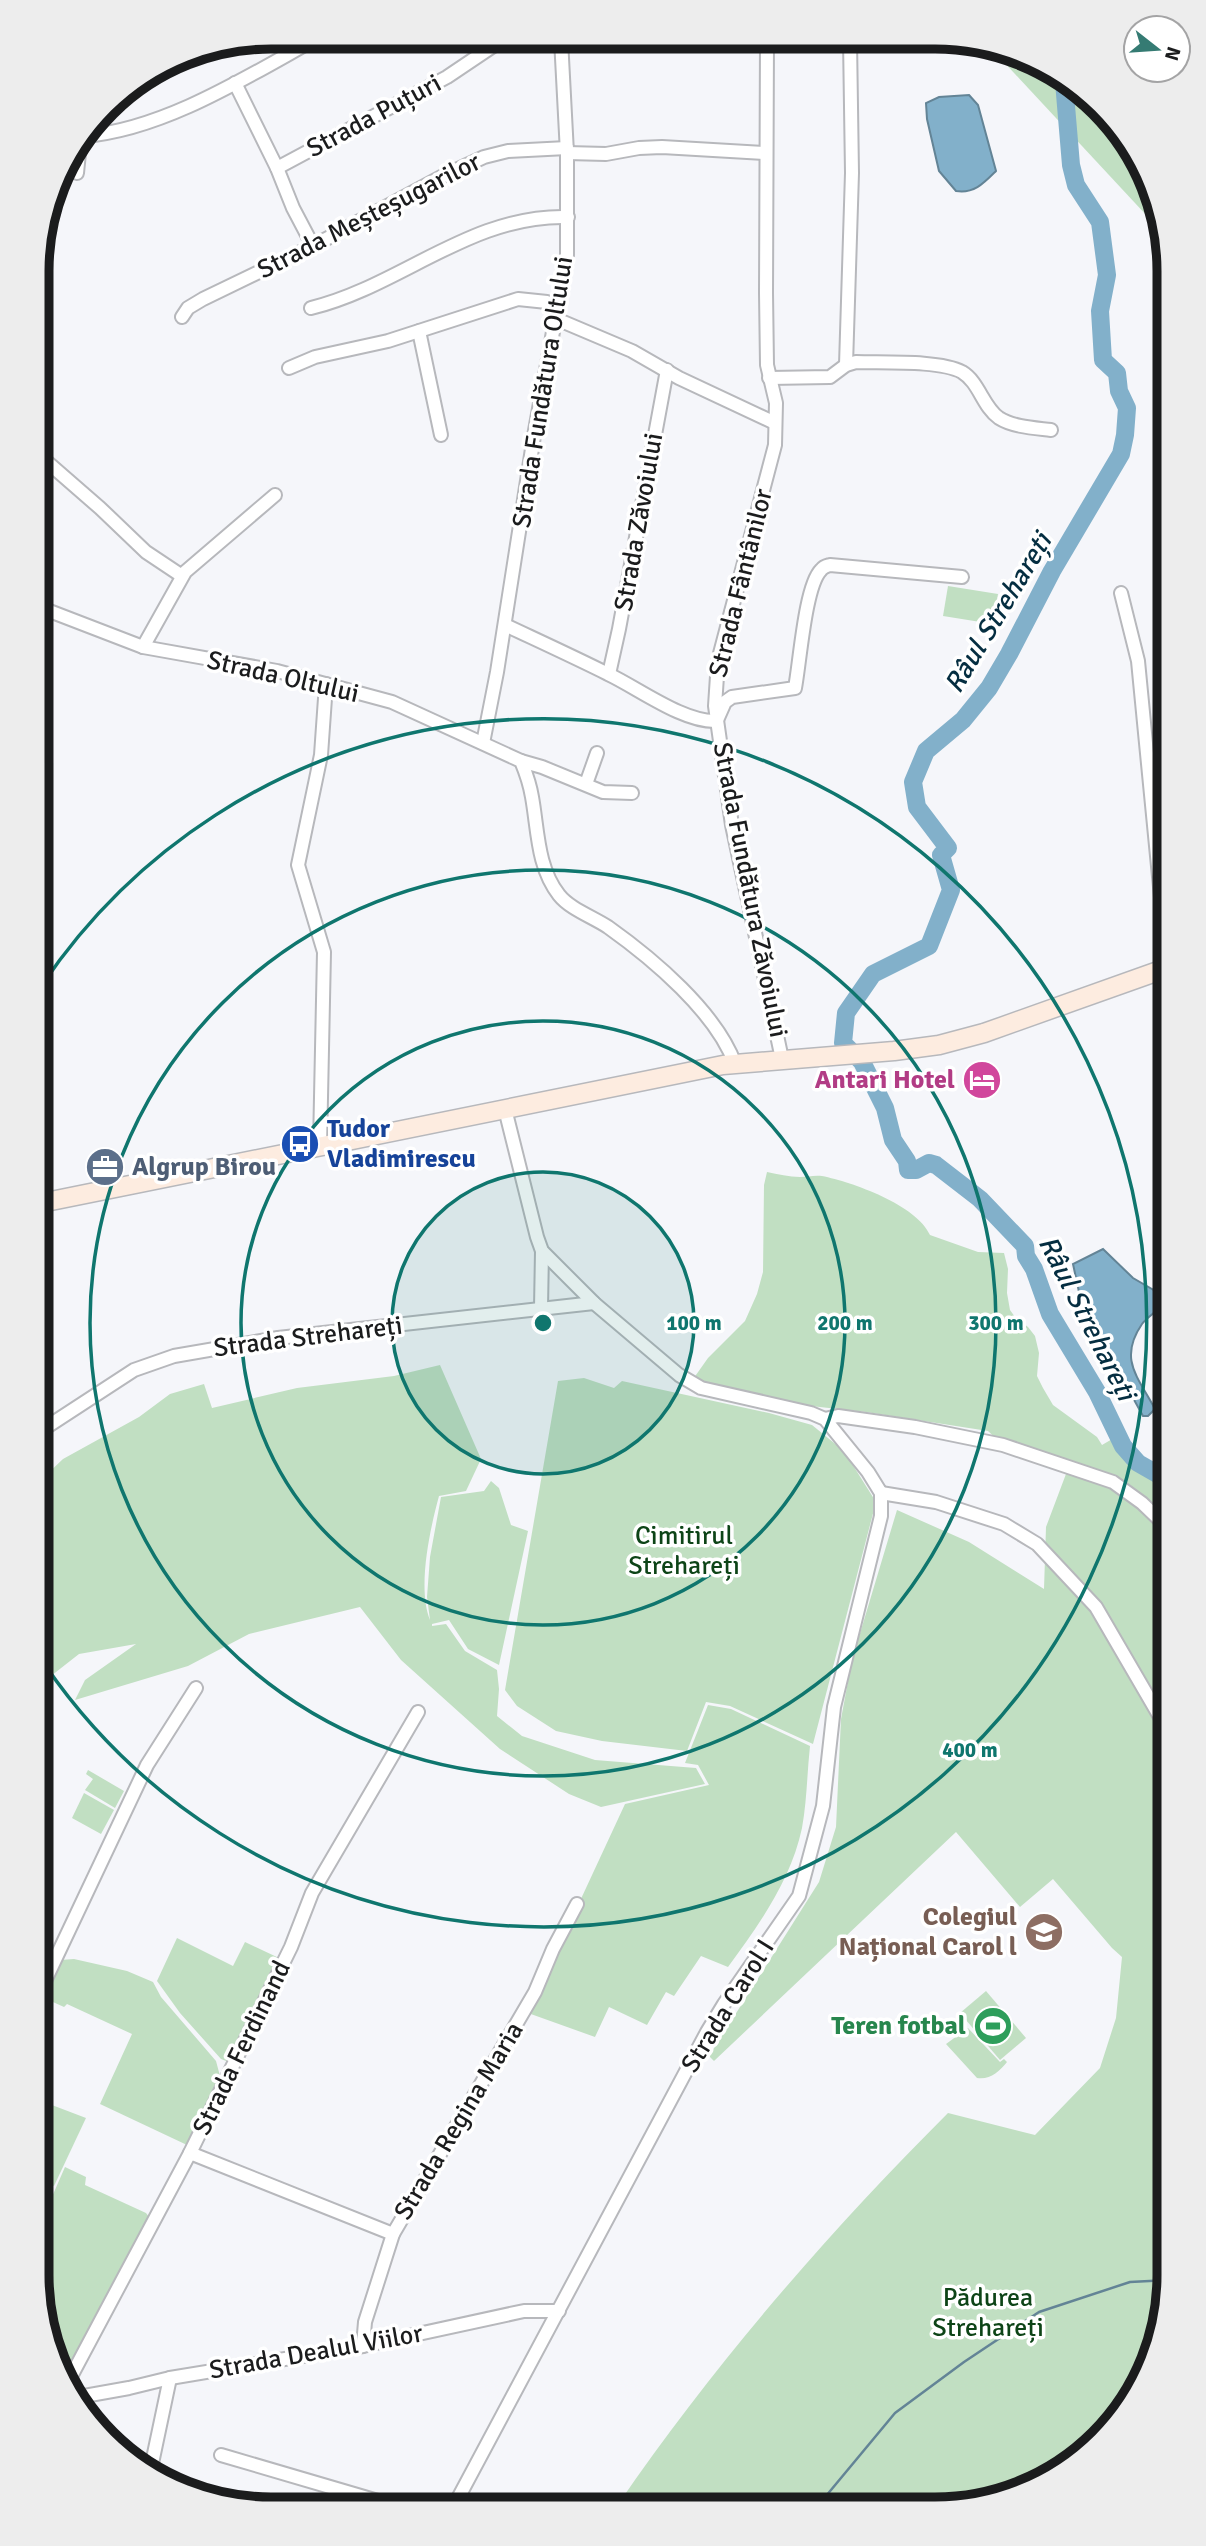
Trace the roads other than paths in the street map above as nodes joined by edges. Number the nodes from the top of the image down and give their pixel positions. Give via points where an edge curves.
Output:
1 (297, 49) edge
2 (489, 49) edge
3 (562, 49) edge
4 (767, 49) edge
5 (850, 49) edge
6 (235, 83) junction
7 (98, 133) edge
8 (567, 151) junction
9 (765, 153) junction
10 (78, 162) edge
11 (277, 168) junction
12 (77, 173) dead end
13 (568, 218) junction
14 (313, 246) junction
15 (311, 307) dead end
16 (556, 312) junction
17 (182, 317) dead end
18 (419, 331) junction
19 (846, 365) junction
20 (289, 368) dead end
21 (667, 370) junction
22 (769, 378) junction
23 (775, 423) junction
24 (1051, 430) dead end
25 (441, 435) dead end
26 (49, 464) edge
27 (275, 495) dead end
28 (182, 576) junction
29 (962, 578) dead end
30 (1121, 593) dead end
31 (49, 611) edge
32 (505, 625) junction
33 (143, 647) junction
34 (608, 674) junction
35 (326, 684) junction
36 (717, 720) junction
37 (483, 743) junction
38 (597, 753) dead end
39 (522, 761) junction
40 (586, 784) junction
41 (632, 793) dead end
42 (1157, 856) edge
43 (1157, 971) edge
44 (782, 1059) junction
45 (735, 1064) junction
46 (505, 1110) junction
47 (320, 1146) junction
48 (49, 1201) edge
49 (542, 1251) junction
50 (594, 1303) junction
51 (541, 1308) junction
52 (825, 1419) junction
53 (49, 1425) edge
54 (881, 1493) junction
55 (1157, 1517) edge
56 (196, 1688) dead end
57 (418, 1712) dead end
58 (1157, 1712) edge
59 (576, 1904) dead end
60 (49, 1972) edge
61 (190, 2153) junction
62 (393, 2234) junction
63 (559, 2311) junction
64 (363, 2346) junction
65 (73, 2374) edge
66 (170, 2378) junction
67 (86, 2396) edge
68 (220, 2455) dead end
69 (152, 2463) edge
70 (364, 2497) edge
71 (459, 2497) edge

1 - 6 street
2 - 11 street, Strada Puțuri via 447,77
3 - 8 street, Strada Fundătura Oltului
4 - 9 street, Strada Fântânilor
5 - 19 street
6 - 7 street via 149,121
6 - 11 street
8 - 9 street, Strada Meșteșugarilor via 606,153 662,147
8 - 13 street, Strada Fundătura Oltului
8 - 14 street, Strada Meșteșugarilor via 508,151 484,157
9 - 22 street, Strada Fântânilor
10 - 12 street
11 - 14 street
13 - 15 street via 514,222 459,242 364,289
13 - 16 street, Strada Fundătura Oltului via 567,255
14 - 17 street, Strada Meșteșugarilor via 203,299
16 - 18 street via 547,302 518,299
16 - 21 street
16 - 32 street, Strada Fundătura Oltului
18 - 20 street
18 - 25 street
19 - 22 street via 830,377
19 - 24 street via 868,362 957,370 971,380 997,416
21 - 23 street
21 - 34 street, Strada Zăvoiului
22 - 23 street, Strada Fântânilor via 776,403
23 - 36 street, Strada Fântânilor via 775,445 718,661
26 - 28 street via 146,552
27 - 28 street
28 - 33 street
29 - 36 street via 830,565 822,568 809,598 795,688 732,697
30 - 42 street via 1138,661
31 - 33 street, Strada Oltului
32 - 34 street
32 - 37 street, Strada Fundătura Oltului
33 - 35 street, Strada Oltului
34 - 36 street via 683,713
35 - 37 street, Strada Oltului via 392,702
35 - 47 street via 321,755 298,865 324,952
36 - 44 street, Strada Fundătura Zăvoiului via 732,825
37 - 39 street, Strada Oltului
38 - 40 street
39 - 40 street, Strada Oltului
39 - 45 street via 542,860 559,895 631,944 691,998 723,1036
40 - 41 street, Strada Oltului via 603,792
43 - 44 main road via 939,1045
44 - 45 main road
45 - 46 main road
46 - 47 main road
46 - 49 street
47 - 48 main road
49 - 50 street
49 - 51 street
50 - 51 street, Strada Strehareți
50 - 52 street via 679,1375 701,1388
51 - 53 street, Strada Strehareți via 278,1338 174,1356 134,1370
52 - 54 street
52 - 55 street via 838,1416 915,1427 1003,1445 1113,1482
54 - 58 street via 936,1502 1004,1524 1037,1544 1096,1606
54 - 63 street, Strada Carol I via 881,1516 834,1707 823,1805 799,1896 707,2032
56 - 60 street via 143,1774
57 - 61 street, Strada Ferdinand via 312,1893 292,1947
59 - 62 street, Strada Regina Maria via 535,1992
61 - 62 street
61 - 65 street, Strada Ferdinand
62 - 64 street, Strada Regina Maria via 365,2322
63 - 64 street, Strada Dealul Viilor via 524,2311
63 - 71 street, Strada Carol I
64 - 66 street, Strada Dealul Viilor
66 - 67 street, Strada Dealul Viilor
66 - 69 street
68 - 70 street

